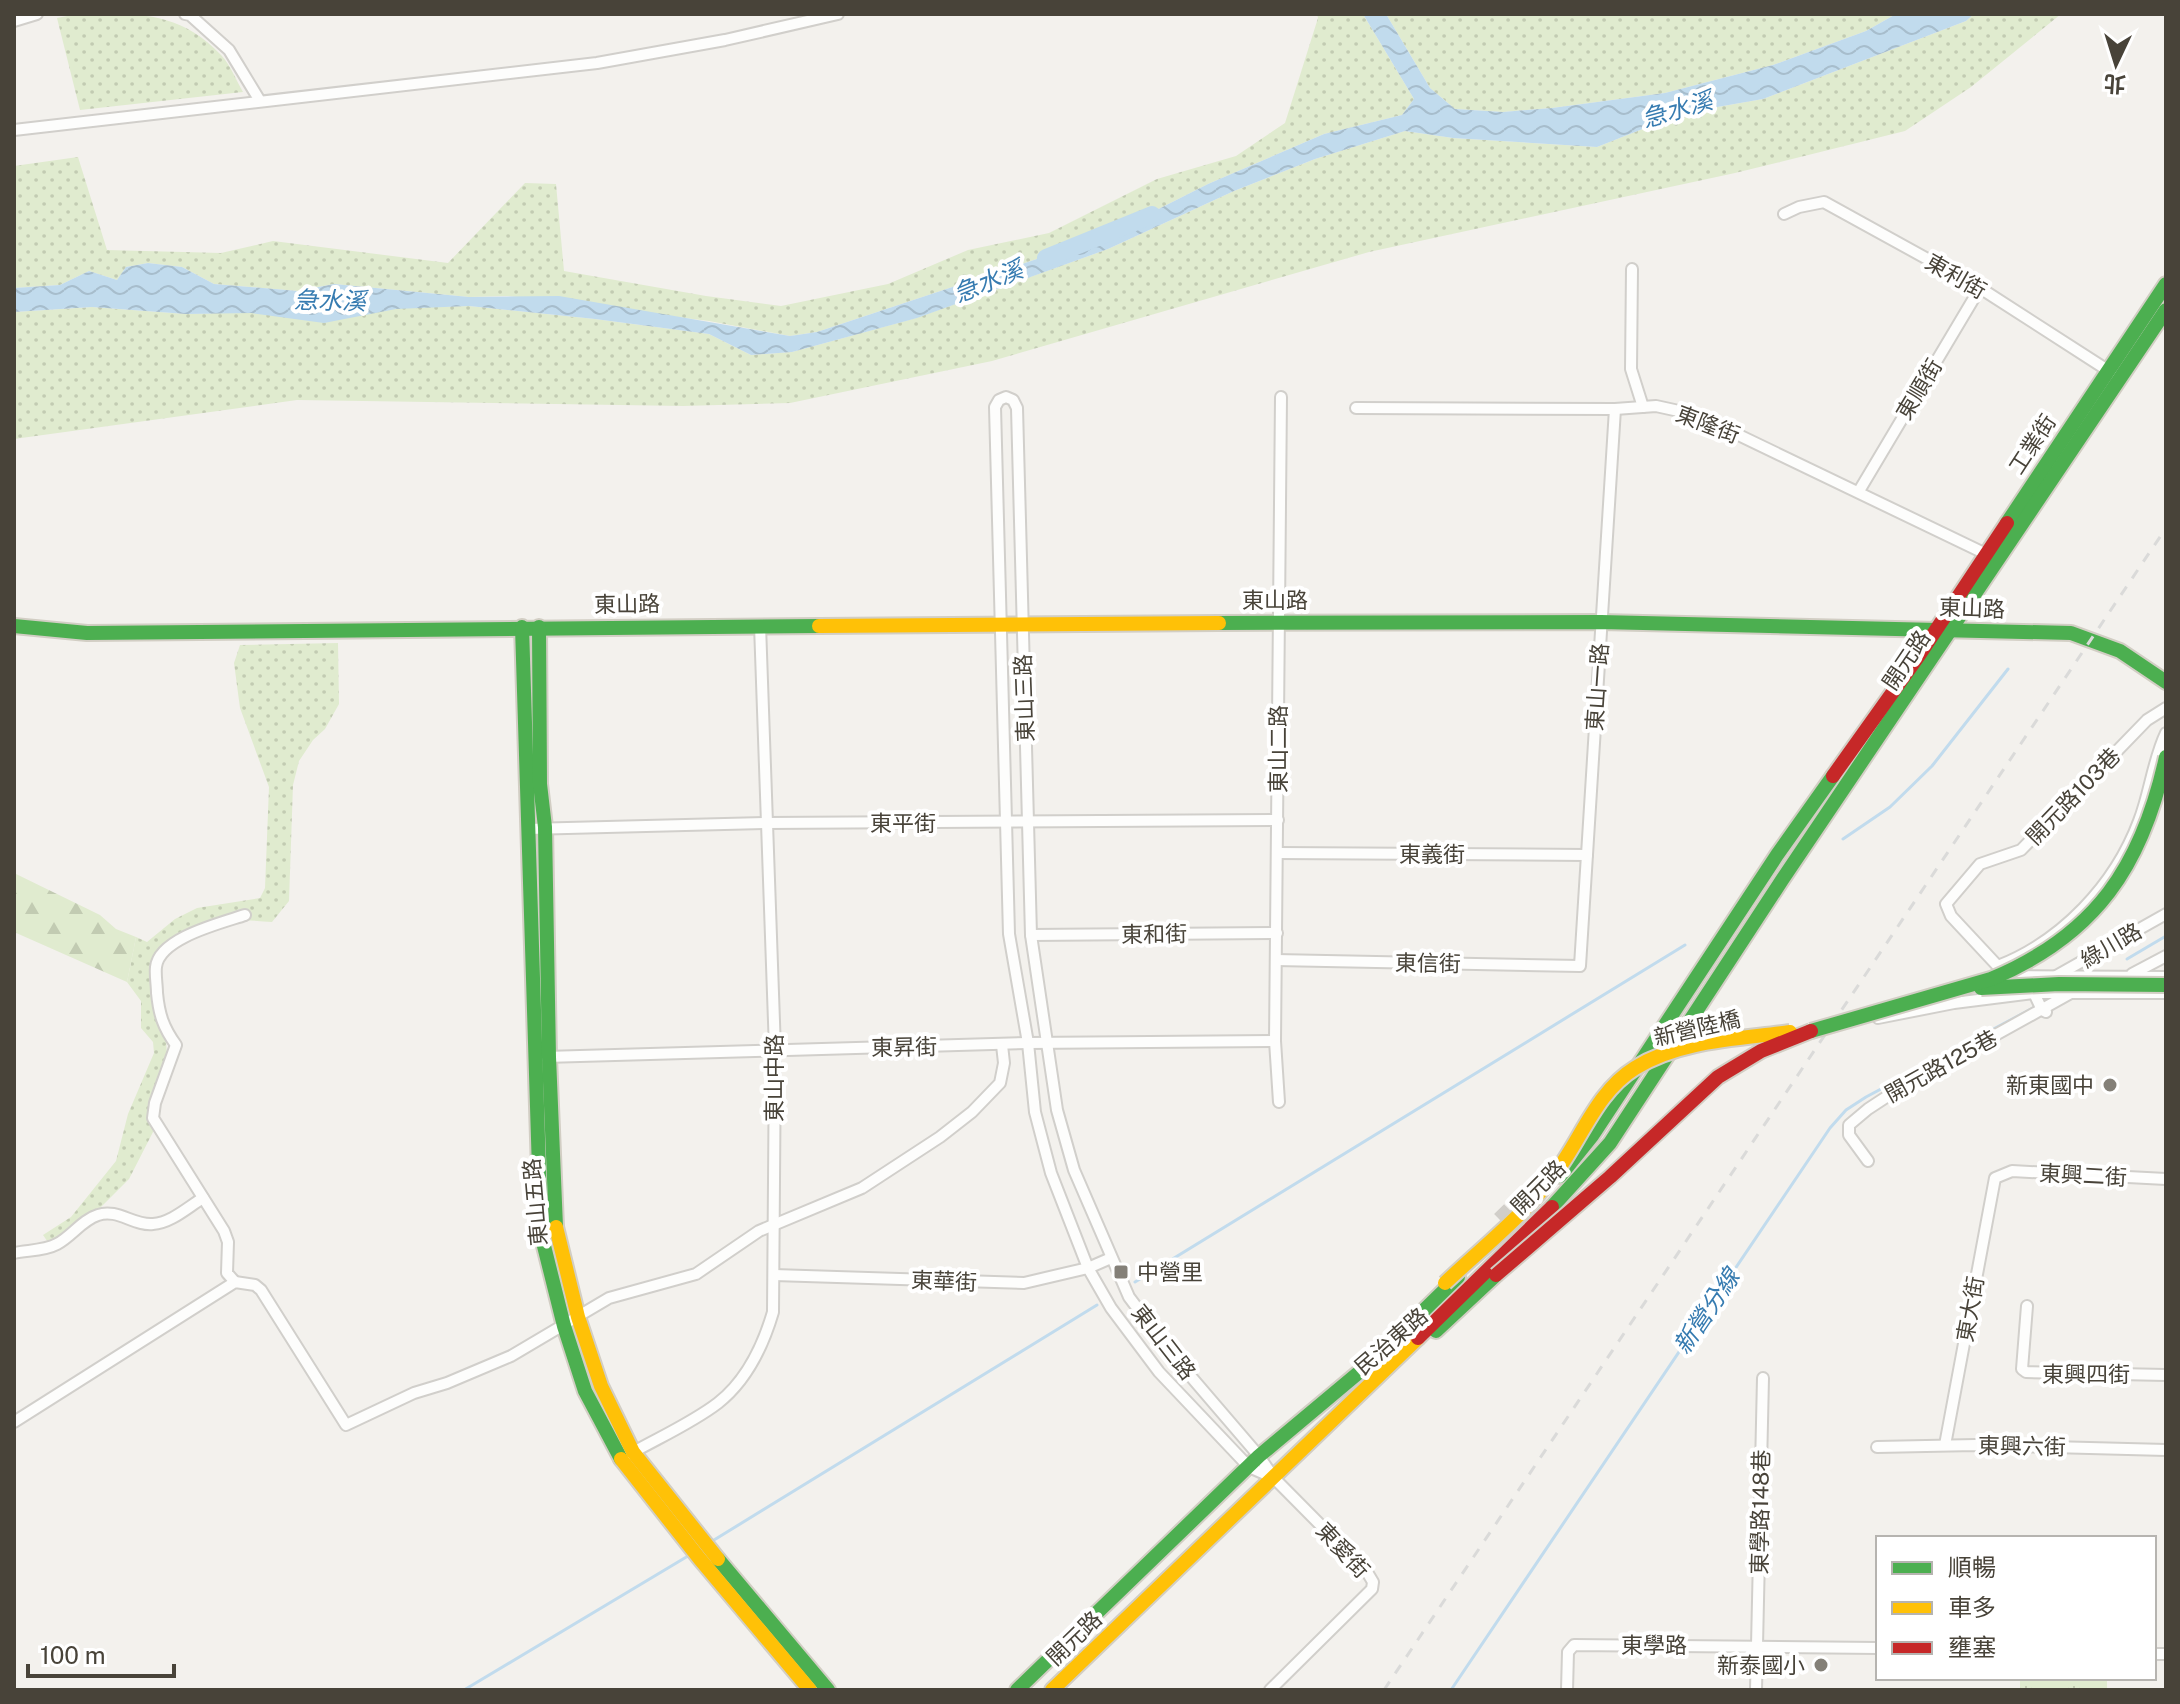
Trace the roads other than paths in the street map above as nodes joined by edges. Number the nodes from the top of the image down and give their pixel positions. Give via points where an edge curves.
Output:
1 (37, 14) edge
2 (185, 14) edge
3 (838, 14) edge
4 (14, 21) edge
5 (260, 101) junction
6 (14, 130) edge
7 (1784, 214) dead end
8 (1632, 269) dead end
9 (2166, 284) edge
10 (1980, 288) junction
11 (2166, 310) edge
12 (2114, 374) junction
13 (1281, 397) dead end
14 (1643, 407) junction
15 (1356, 408) dead end
16 (1615, 409) junction
17 (1859, 491) junction
18 (1986, 554) junction
19 (1279, 622) junction
20 (1601, 622) junction
21 (1021, 623) junction
22 (1000, 624) junction
23 (760, 625) junction
24 (14, 626) edge
25 (522, 627) junction
26 (539, 627) junction
27 (1937, 629) junction
28 (1953, 629) junction
29 (2166, 682) edge
30 (2166, 708) edge
31 (2166, 733) edge
32 (2166, 757) edge
33 (1278, 820) junction
34 (1007, 822) junction
35 (1028, 822) junction
36 (766, 823) junction
37 (545, 827) junction
38 (528, 829) junction
39 (1277, 853) junction
40 (1587, 855) junction
41 (2166, 914) edge
42 (245, 915) dead end
43 (1277, 933) junction
44 (1031, 935) junction
45 (2166, 956) edge
46 (1276, 960) junction
47 (1580, 966) joint
48 (1998, 966) junction
49 (2007, 976) junction
50 (2129, 976) junction
51 (2055, 977) junction
52 (2166, 977) edge
53 (2166, 985) edge
54 (2075, 991) junction
55 (1944, 993) junction
56 (2034, 993) junction
57 (2166, 993) edge
58 (2044, 1011) junction
59 (1859, 1022) dead end
60 (1818, 1028) junction
61 (1275, 1041) junction
62 (1028, 1043) junction
63 (1047, 1044) junction
64 (1002, 1045) junction
65 (775, 1050) junction
66 (541, 1057) junction
67 (1279, 1102) dead end
68 (1629, 1158) dead end
69 (1868, 1161) dead end
70 (2000, 1175) joint
71 (1618, 1179) dead end
72 (2166, 1179) edge
73 (203, 1198) junction
74 (773, 1226) junction
75 (14, 1253) edge
76 (1111, 1258) junction
77 (1088, 1268) junction
78 (774, 1275) junction
79 (1496, 1275) joint
80 (235, 1282) junction
81 (1445, 1283) joint
82 (2027, 1306) dead end
83 (578, 1317) junction
84 (564, 1326) junction
85 (2166, 1375) edge
86 (1763, 1378) dead end
87 (14, 1422) edge
88 (1295, 1425) junction
89 (1313, 1439) junction
90 (1945, 1445) junction
91 (1877, 1447) dead end
92 (2166, 1450) edge
93 (627, 1455) junction
94 (1254, 1462) junction
95 (1274, 1478) junction
96 (1756, 1647) junction
97 (1876, 1648) edge
98 (810, 1690) edge
99 (828, 1690) edge
100 (1017, 1690) edge
101 (1052, 1690) edge
102 (1270, 1690) edge
103 (1567, 1690) edge
104 (1756, 1690) edge

1 - 4 street
2 - 5 street via 229,50
3 - 5 street via 597,63
5 - 6 street
7 - 10 street, 東利街 via 1824,202
8 - 14 street via 1631,369
9 - 12 street, 工業街
10 - 12 street, 東利街
10 - 17 street, 東順街
11 - 12 street, 工業街
12 - 18 street, 工業街
12 - 28 street, 工業街
13 - 19 street, 東山二路
14 - 16 street, 東隆街
14 - 17 street, 東隆街 via 1697,415
15 - 16 street, 東隆街
16 - 20 street, 東山一路
17 - 18 street, 東隆街
18 - 27 street, 工業街
19 - 20 street, 東山路
19 - 21 street, 東山路
19 - 33 street, 東山二路
20 - 27 street, 東山路
20 - 40 street, 東山一路
21 - 22 street, 東山路
21 - 22 street, 東山三路 via 1017,408 1006,397 995,407
21 - 35 street, 東山三路
22 - 23 street, 東山路
22 - 34 street, 東山三路
23 - 26 street, 東山路
23 - 36 street, 東山中路
24 - 25 street, 東山路 via 87,633
25 - 26 street, 東山路
25 - 38 street, 東山五路
26 - 37 street, 東山五路
27 - 28 street, 東山路
27 - 88 street, 開元路 via 1777,855 1592,1136 1553,1184 1369,1364
28 - 29 street, 東山路 via 2071,633 2120,651
28 - 89 street, 開元路 via 1610,1143 1575,1184
30 - 48 street, 開元路103巷 via 2147,720 2021,850 1980,864 1946,904
31 - 48 street via 2139,824 2100,889 2047,941
32 - 55 street, 新營陸橋, bridge via 2147,826 2130,862 2082,923 2022,966
33 - 35 street, 東平街
33 - 39 street, 東山二路
34 - 35 street, 東平街
34 - 36 street, 東平街
34 - 62 street, 東山三路 via 1009,934
35 - 44 street, 東山三路
36 - 37 street, 東平街
36 - 65 street, 東山中路
37 - 38 street, 東平街
37 - 66 street, 東山五路
38 - 66 street, 東山五路
39 - 40 street, 東義街
39 - 43 street, 東山二路
40 - 47 street, 東山一路
41 - 51 street, 綠川路
42 - 73 street via 191,934 164,950 155,965 159,1015 176,1045 153,1118
43 - 44 street, 東和街
43 - 46 street, 東山二路
44 - 63 street, 東山三路
45 - 50 street
46 - 47 street, 東信街
46 - 61 street, 東山二路
48 - 49 street, 開元路103巷
49 - 51 street
49 - 56 street, 開元路103巷
50 - 51 street
50 - 52 street
53 - 55 street, 新營陸橋, bridge via 2021,985
54 - 56 street
54 - 57 street
54 - 58 street, 開元路125巷
55 - 60 street, 新營陸橋, bridge
56 - 58 street
56 - 59 street
58 - 69 street, 開元路125巷 via 1900,1088 1849,1125 1849,1135
60 - 79 street, 新營陸橋, bridge via 1769,1046 1726,1071
60 - 81 street, 新營陸橋, bridge via 1679,1050 1633,1069 1603,1101 1554,1175
61 - 63 street, 東昇街
61 - 67 street, 東山二路
62 - 63 street, 東昇街
62 - 64 street, 東昇街
62 - 77 street, 東山三路 via 1035,1112 1051,1173
63 - 76 street, 東山三路 via 1057,1110 1074,1170
64 - 65 street, 東昇街
64 - 74 street via 1000,1083 972,1112 862,1188
65 - 66 street, 東昇街
65 - 74 street, 東山中路
66 - 83 street, 東山五路 via 556,1231
66 - 84 street, 東山五路 via 541,1234
68 - 71 street
70 - 72 street, 東興二街 via 2012,1171
70 - 90 street, 東大街 via 1993,1184
73 - 75 street via 155,1224 97,1215 59,1244
73 - 80 street via 228,1242 227,1273
74 - 78 street, 東山中路
74 - 83 street via 696,1274 609,1298
76 - 77 street, 東華街
76 - 94 street, 東山三路 via 1129,1297
77 - 78 street, 東華街 via 1024,1283
77 - 94 street, 東山三路 via 1159,1372
78 - 93 street, 東山中路 via 766,1336 737,1383 719,1403
79 - 89 street, 民治東路
80 - 84 street via 261,1290 346,1425 511,1356
80 - 87 street
81 - 88 street, 開元路
82 - 85 street, 東興四街 via 2022,1369 2026,1372
83 - 84 street
83 - 93 street, 東山五路
84 - 93 street, 東山五路 via 585,1391
86 - 96 street, 東學路148巷
88 - 94 street, 開元路
89 - 95 street, 開元路
90 - 91 street, 東興六街
90 - 92 street, 東興六街
93 - 98 street, 東山五路 via 699,1558
93 - 99 street, 東山五路
94 - 95 street, 東山三路
94 - 100 street, 開元路
95 - 101 street, 開元路
95 - 102 street, 東愛街 via 1373,1582 1372,1589
96 - 97 street, 東學路
96 - 103 street, 東學路 via 1574,1645 1568,1652
96 - 104 street, 東學路148巷

